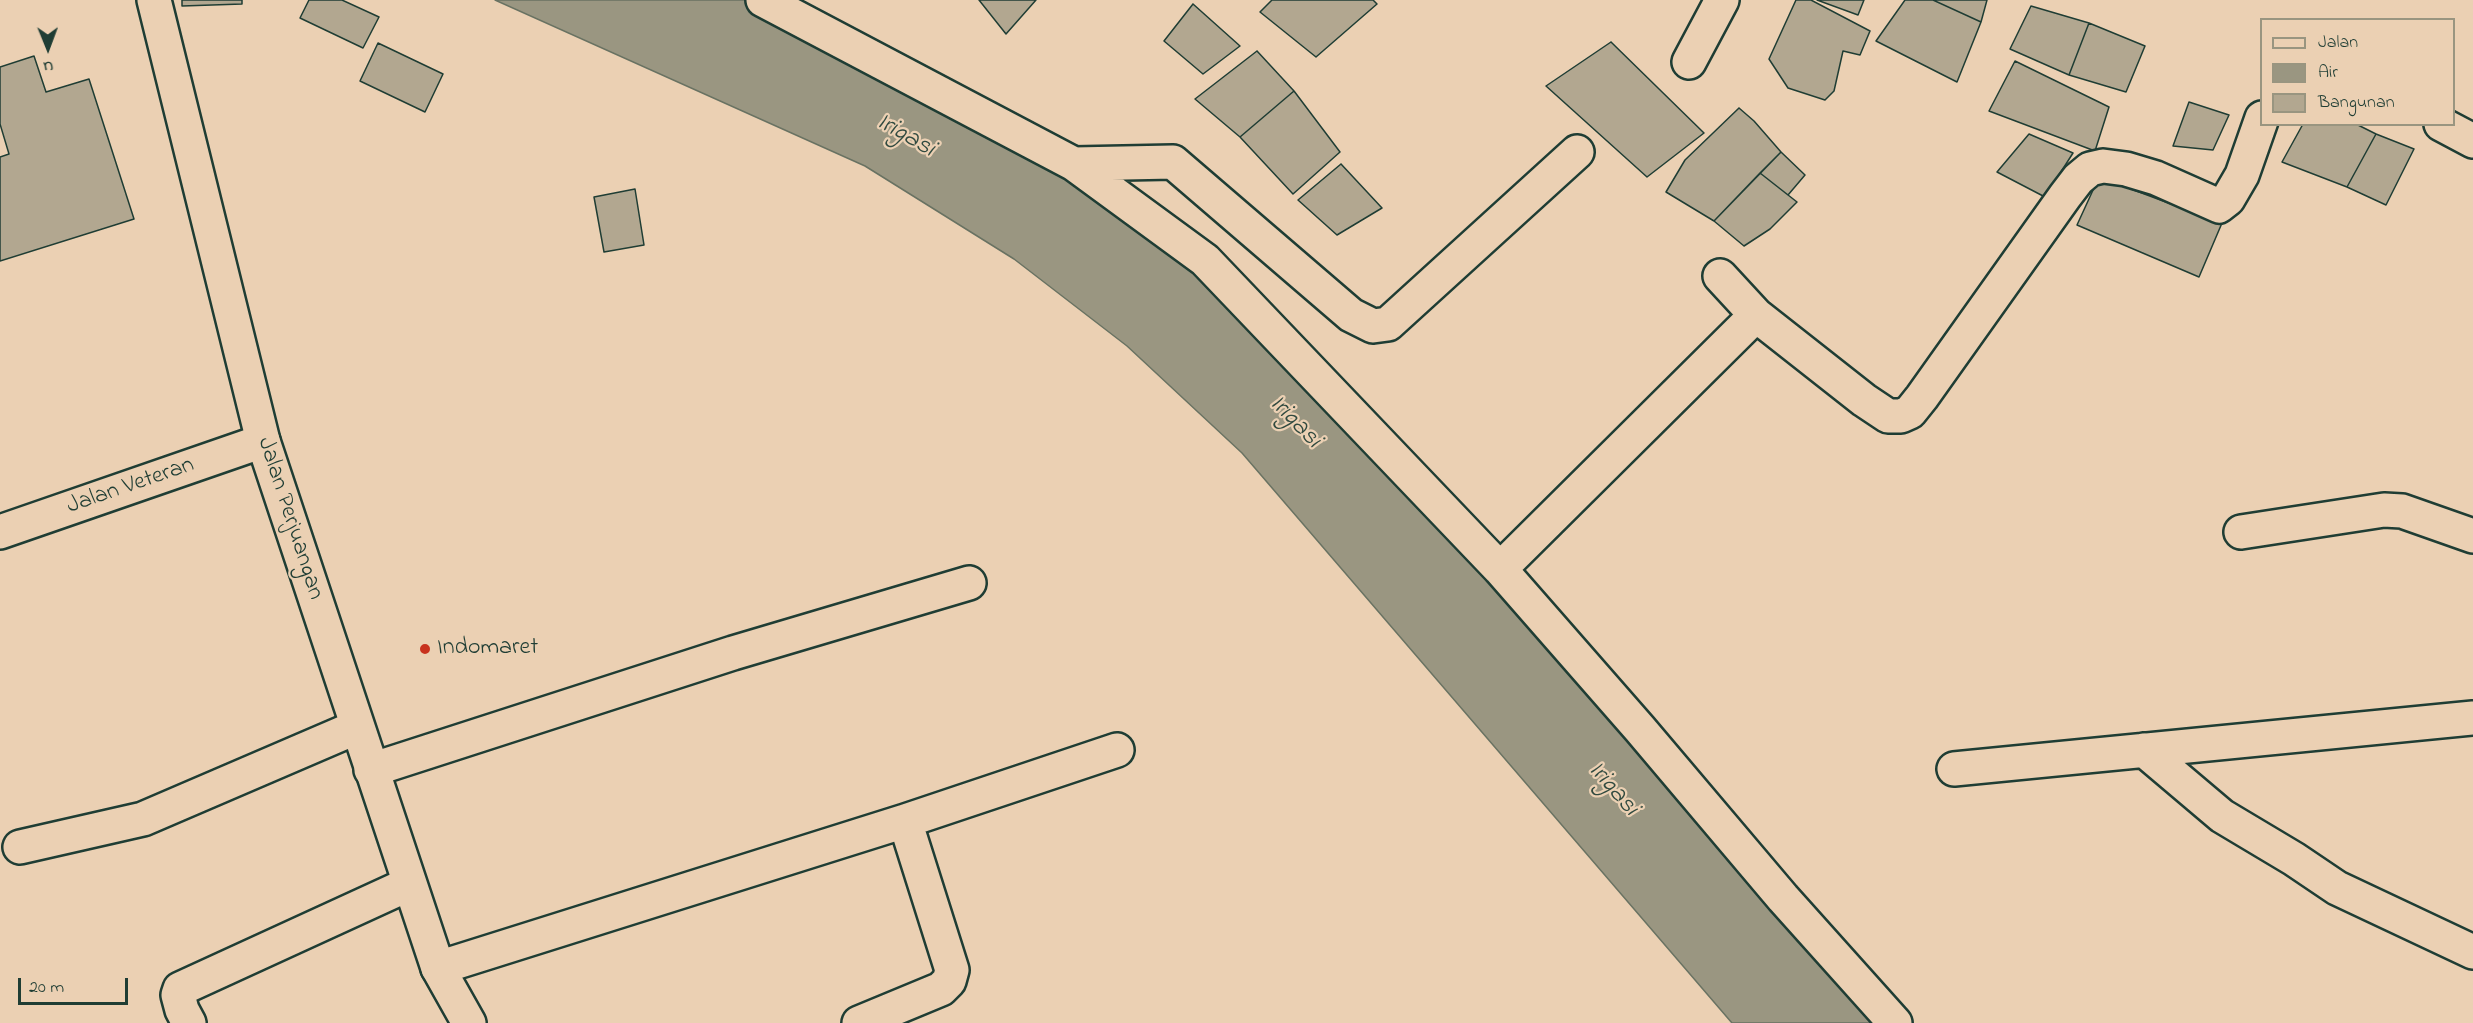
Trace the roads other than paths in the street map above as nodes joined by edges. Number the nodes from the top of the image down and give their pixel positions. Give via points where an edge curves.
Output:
1 (154, 0) edge
2 (763, 0) edge
3 (1722, 0) edge
4 (1689, 62) dead end
5 (2260, 124) edge
6 (2445, 126) edge
7 (2473, 141) edge
8 (1577, 152) dead end
9 (1074, 164) junction
10 (1720, 276) dead end
11 (1756, 315) junction
12 (263, 441) junction
13 (0, 532) edge
14 (2241, 532) dead end
15 (2473, 536) edge
16 (1500, 569) junction
17 (969, 583) dead end
18 (2467, 722) edge
19 (357, 727) junction
20 (1117, 750) dead end
21 (2144, 750) junction
22 (1954, 769) dead end
23 (371, 770) junction
24 (905, 821) junction
25 (20, 847) dead end
26 (410, 884) junction
27 (2473, 952) edge
28 (438, 968) junction
29 (189, 1023) edge
30 (469, 1023) edge
31 (859, 1023) edge
32 (1894, 1023) edge

1 - 12 street, Jalan Perjuangan
2 - 9 street
3 - 4 street
5 - 11 street via 2242,175 2228,199 2219,206 2126,169 2090,169 2072,188 1922,397 1910,412 1901,416 1888,416 1864,400
6 - 7 street
8 - 9 street via 1388,324 1373,326 1351,315 1173,162
9 - 16 street via 1205,260
10 - 11 street
11 - 16 street
12 - 13 street, Jalan Veteran
12 - 19 street, Jalan Perjuangan
14 - 15 street via 2384,510 2402,511
16 - 32 street
17 - 23 street via 733,653
18 - 21 street
19 - 23 street, Jalan Perjuangan
19 - 25 street via 143,819
20 - 24 street
21 - 22 street
21 - 27 street via 2222,816 2337,888
23 - 26 street, Jalan Perjuangan
24 - 28 street
24 - 31 street via 952,970 941,989
26 - 28 street, Jalan Perjuangan
26 - 29 street via 180,989 178,995
28 - 30 street, Jalan Perjuangan

